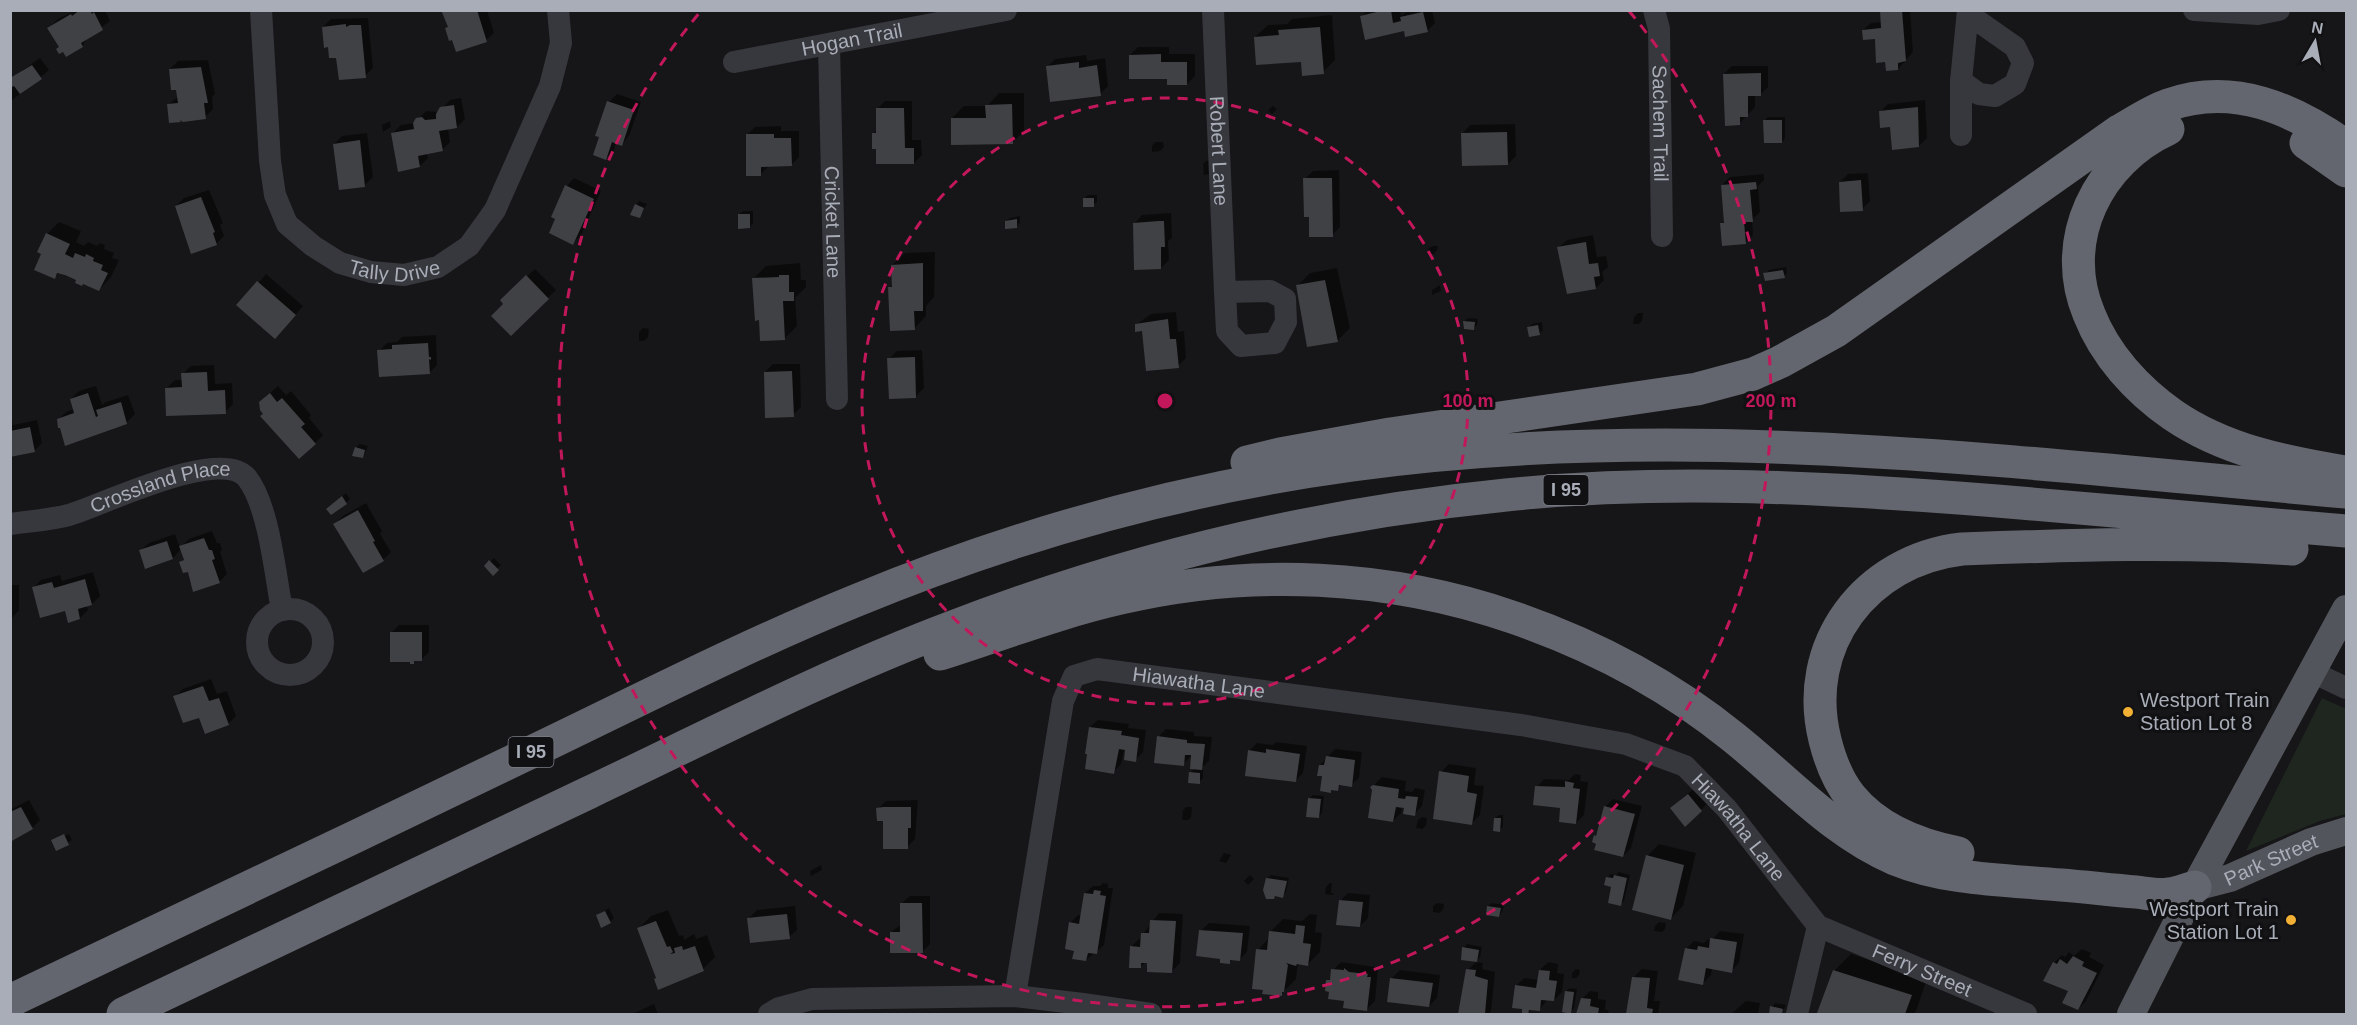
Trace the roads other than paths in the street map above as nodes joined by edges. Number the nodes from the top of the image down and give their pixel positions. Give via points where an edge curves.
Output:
1 (261, 10) edge
2 (558, 10) edge
3 (1006, 10) edge
4 (1213, 10) edge
5 (1654, 10) edge
6 (2194, 10) edge
7 (2279, 10) edge
8 (1968, 12) edge
9 (829, 45) junction
10 (734, 62) dead end
11 (1961, 81) junction
12 (1961, 135) dead end
13 (2346, 146) edge
14 (2346, 171) edge
15 (1662, 236) dead end
16 (1225, 292) dead end
17 (837, 399) dead end
18 (2346, 472) edge
19 (2346, 492) edge
20 (10, 524) edge
21 (1063, 529) junction
22 (2346, 531) edge
23 (2346, 551) edge
24 (2346, 609) edge
25 (282, 610) dead end
26 (2312, 672) junction
27 (813, 686) junction
28 (2346, 688) edge
29 (2346, 831) edge
30 (2195, 887) junction
31 (1818, 926) junction
32 (1015, 996) junction
33 (10, 1001) edge
34 (1081, 1009) edge
35 (123, 1014) edge
36 (769, 1014) edge
37 (1151, 1014) edge
38 (1797, 1014) edge
39 (2026, 1014) edge
40 (2131, 1014) edge

1 - 2 street, Tally Drive via 270,161 275,195 287,224 340,263 371,272 404,275 438,267 469,246 495,210 550,86 561,43
3 - 9 street, Hogan Trail
4 - 16 street, Robert Lane
5 - 15 street, Sachem Trail via 1659,29
6 - 7 street via 2258,14
8 - 11 street
8 - 11 street via 2015,47 2023,63 2015,84 1995,96 1979,94
9 - 10 street, Hogan Trail
9 - 17 street, Cricket Lane
11 - 12 street
13 - 21 highway via 2313,124 2263,102 2216,96 2167,105 2119,131 1836,331 1753,374 1696,389 1280,454 1185,481
14 - 18 highway via 2302,141 2257,122 2216,117 2173,127 2134,148 2104,180 2086,215 2079,265 2083,295 2096,329 2119,365 2153,399 2195,428 2238,448
19 - 21 highway, I 95 via 1859,450 1630,445 1458,454 1349,465 1205,492
20 - 25 street, Crossland Place via 69,515 201,469 245,476 257,493
21 - 33 highway, I 95 via 925,574 790,630
22 - 27 highway, I 95 via 1798,488 1652,486 1507,495 1292,526 1151,560 957,625
23 - 30 highway via 2157,544 1944,551 1910,562 1880,581 1853,606 1833,637 1822,674 1822,730 1842,783 1875,820 1923,845 1956,853 2178,876
24 - 26 main road
26 - 28 street
26 - 30 main road
27 - 30 highway via 941,654 1060,614 1151,591 1250,580 1371,585 1429,595 1512,617 1626,666 1723,729 1833,822 1896,860 1940,872 2168,895
27 - 35 highway, I 95
29 - 30 main road, Park Street via 2230,878
30 - 40 main road
31 - 32 street, Hiawatha Lane via 1727,809 1685,766 1626,744 1521,725 1096,669 1074,676 1063,701
31 - 38 street
31 - 39 street, Ferry Street
32 - 34 street
32 - 36 street via 812,999
34 - 37 street

